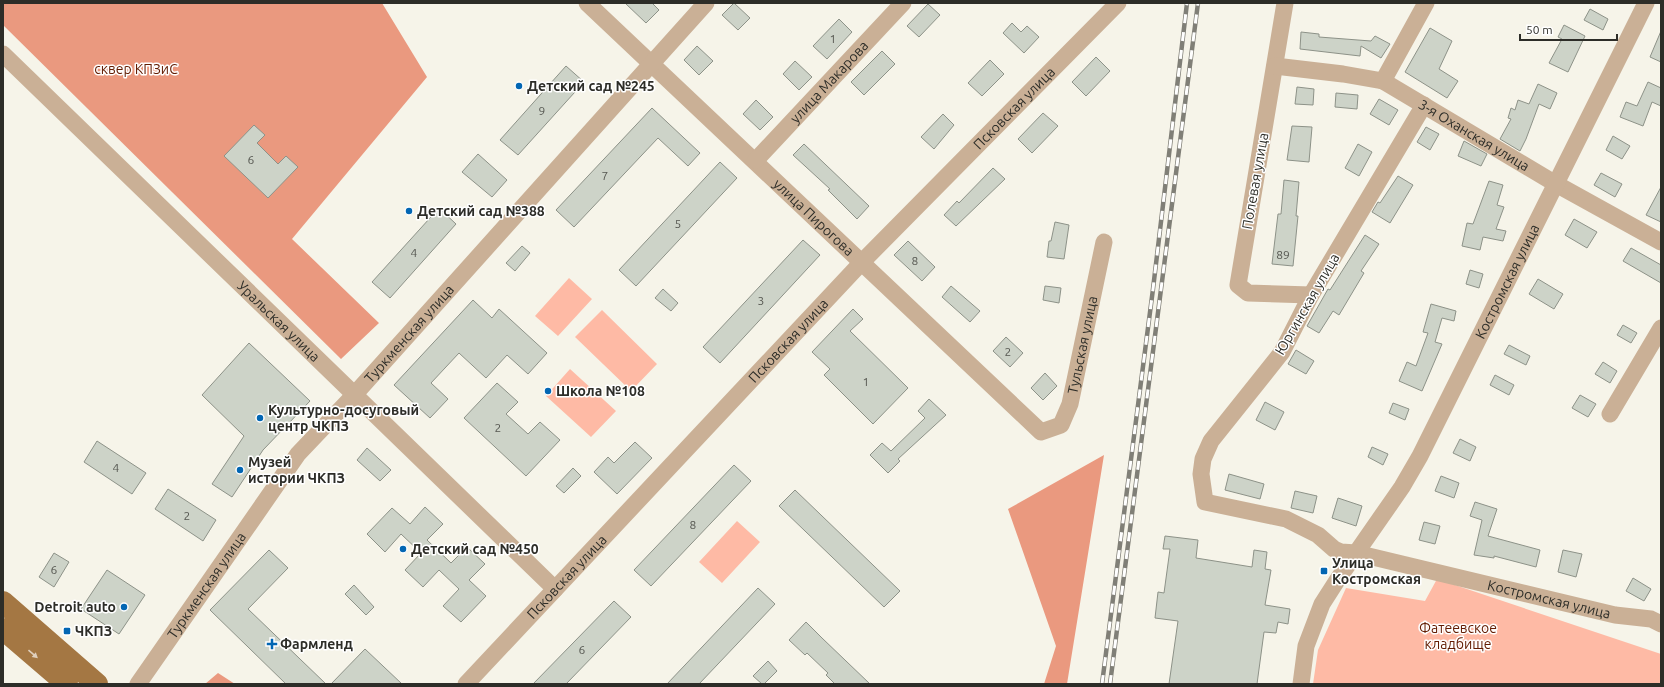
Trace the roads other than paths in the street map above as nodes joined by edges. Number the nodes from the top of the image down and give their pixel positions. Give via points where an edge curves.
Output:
1 (587, 3) edge
2 (706, 3) edge
3 (903, 3) edge
4 (1118, 3) edge
5 (1285, 3) edge
6 (1426, 3) edge
7 (1646, 3) edge
8 (3, 54) edge
9 (650, 64) junction
10 (1275, 66) junction
11 (1383, 81) junction
12 (1424, 105) junction
13 (756, 160) junction
14 (1556, 184) junction
15 (1104, 242) dead end
16 (1661, 242) edge
17 (862, 262) junction
18 (1311, 295) junction
19 (1661, 328) edge
20 (355, 394) junction
21 (1610, 414) dead end
22 (1041, 432) joint
23 (1204, 502) joint
24 (1356, 553) junction
25 (555, 589) junction
26 (3, 602) edge
27 (1658, 619) edge
28 (3, 629) edge
29 (67, 684) edge
30 (97, 684) edge
31 (138, 684) edge
32 (466, 684) edge
33 (1301, 684) edge

1 - 9 street, улица Пирогова
2 - 9 street, Туркменская улица
3 - 13 street, улица Макарова
4 - 17 street, Псковская улица
5 - 10 street, Полевая улица
6 - 11 street
7 - 14 street, Костромская улица
8 - 20 street, Уральская улица
9 - 13 street, улица Пирогова
9 - 20 street, Туркменская улица
10 - 11 street, 3-я Оханская улица
10 - 18 street, Полевая улица via 1238,285 1248,293
11 - 12 street, 3-я Оханская улица
12 - 14 street, 3-я Оханская улица
12 - 18 street, Юргинская улица
13 - 17 street, улица Пирогова
14 - 16 street, 3-я Оханская улица
14 - 24 street, Костромская улица via 1420,456 1402,487
15 - 22 street, Тульская улица via 1070,404 1061,425
17 - 22 street, улица Пирогова
17 - 25 street, Псковская улица
18 - 23 street, Юргинская улица via 1282,352 1211,440 1203,459 1201,474
19 - 21 street
20 - 25 street, Уральская улица
20 - 31 street, Туркменская улица via 298,454
23 - 24 street, Костромская улица via 1286,519 1318,534 1334,549
24 - 27 street, Костромская улица via 1615,615
24 - 33 street via 1322,604 1312,626 1306,646
25 - 32 street, Псковская улица
26 - 30 main road
28 -> 29 main road

